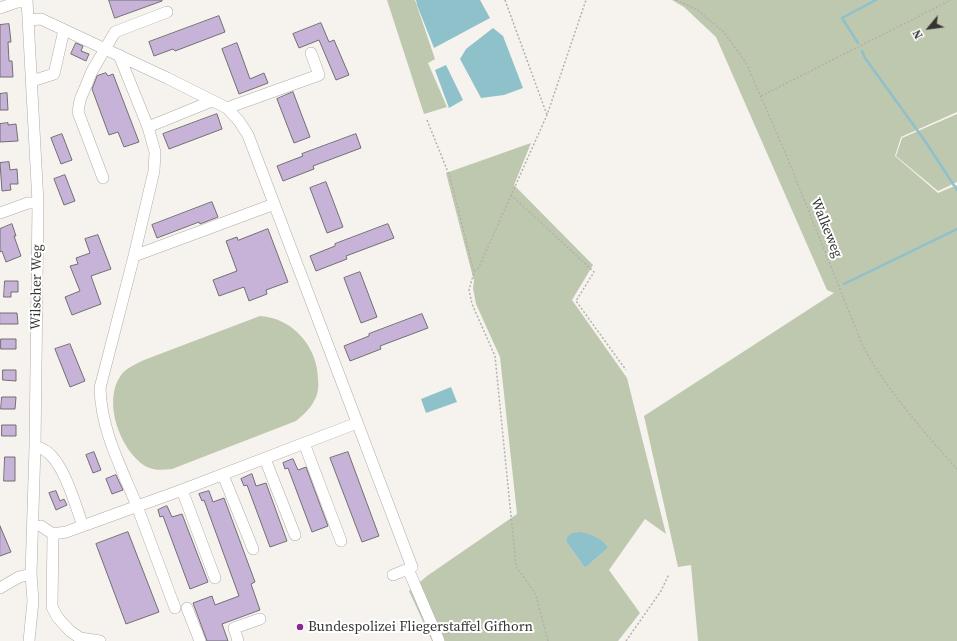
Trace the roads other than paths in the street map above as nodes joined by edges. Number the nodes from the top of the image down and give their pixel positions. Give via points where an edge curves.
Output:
1 (27, 1) edge
2 (0, 8) edge
3 (167, 12) dead end
4 (28, 20) junction
5 (64, 30) junction
6 (104, 48) junction
7 (311, 53) dead end
8 (119, 55) junction
9 (32, 81) junction
10 (212, 101) junction
11 (227, 108) junction
12 (148, 127) junction
13 (104, 178) dead end
14 (38, 203) junction
15 (269, 206) dead end
16 (0, 213) edge
17 (134, 256) junction
18 (357, 423) junction
19 (304, 443) junction
20 (35, 447) junction
21 (265, 459) junction
22 (223, 475) junction
23 (182, 490) junction
24 (137, 506) junction
25 (41, 526) dead end
26 (83, 526) junction
27 (53, 534) junction
28 (295, 535) dead end
29 (341, 541) dead end
30 (253, 549) dead end
31 (408, 569) junction
32 (31, 574) junction
33 (393, 574) dead end
34 (215, 578) dead end
35 (0, 588) edge
36 (175, 608) dead end
37 (187, 608) dead end
38 (260, 619) dead end
39 (29, 639) edge
40 (100, 641) edge
41 (200, 641) edge
42 (238, 641) edge
43 (438, 641) edge

1 - 2 street
1 - 4 street, Wilscher Weg
3 - 6 street via 115,32
4 - 5 street via 41,19
4 - 9 street, Wilscher Weg
5 - 6 street
5 - 9 street via 54,74
6 - 8 street
6 - 13 street via 83,93 78,112
7 - 11 street via 319,75
8 - 10 street
8 - 12 street
9 - 14 street, Wilscher Weg
10 - 11 street
10 - 12 street
11 - 18 street via 248,135
12 - 17 street via 155,152 154,171
14 - 16 street via 28,203
14 - 20 street, Wilscher Weg
15 - 17 street
17 - 24 street via 100,388 100,408 108,437
18 - 19 street
18 - 31 street via 412,567
19 - 21 street
19 - 29 street
20 - 26 street via 42,447 53,455 61,468
20 - 32 street, Wilscher Weg
21 - 22 street
21 - 28 street
22 - 23 street
22 - 30 street
23 - 24 street
23 - 34 street
24 - 26 street
24 - 36 street
25 - 27 street
26 - 27 street
27 - 40 street via 52,607 70,631 80,638
31 - 33 street
31 - 43 street
32 - 35 street via 19,577
32 - 39 street, Wilscher Weg via 27,601
37 - 41 street
38 - 42 street via 234,628

